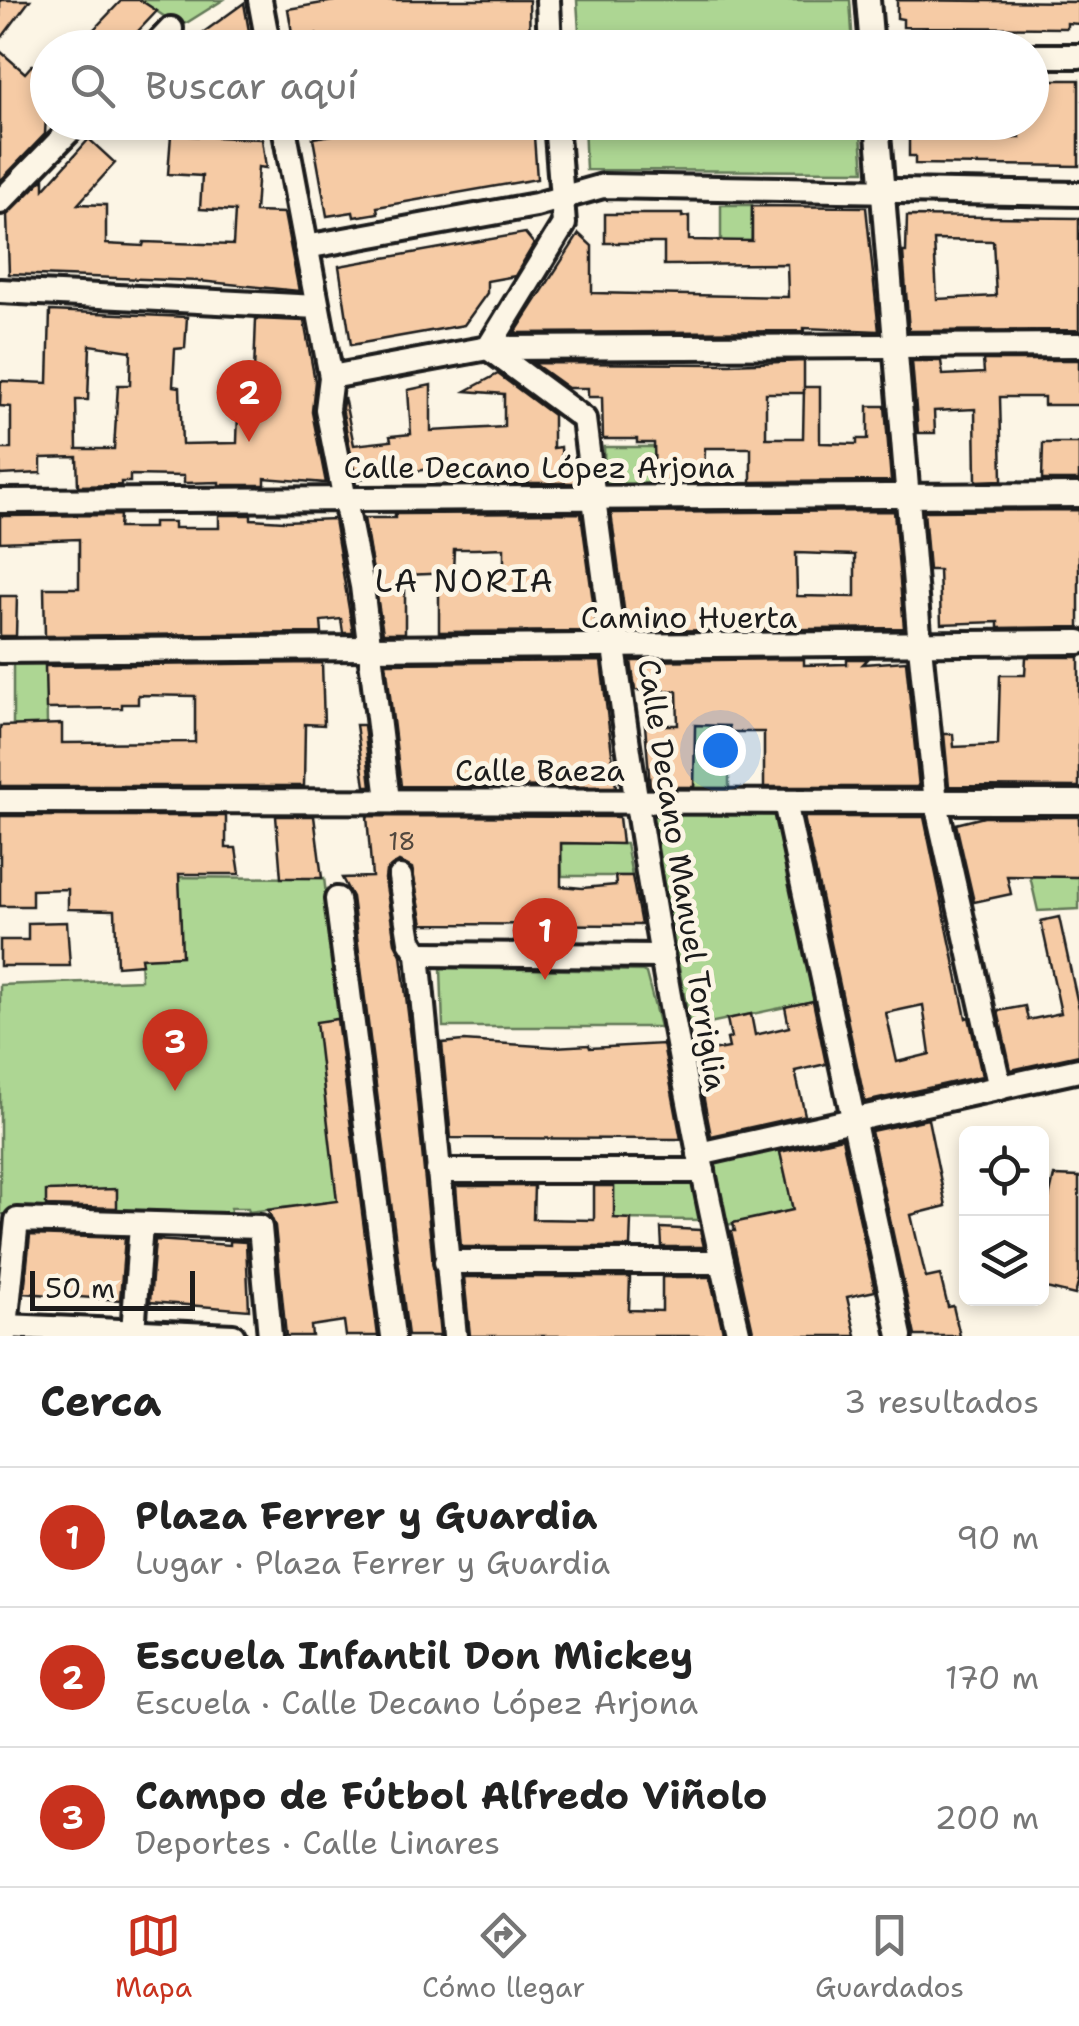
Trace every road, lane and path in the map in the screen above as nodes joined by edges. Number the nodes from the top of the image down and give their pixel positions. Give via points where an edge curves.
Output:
1 (260, 0) edge
2 (548, 0) edge
3 (868, 0) edge
4 (266, 30) edge
5 (549, 30) edge
6 (870, 30) edge
7 (1049, 56) edge
8 (1079, 56) edge
9 (60, 140) edge
10 (287, 140) edge
11 (557, 140) edge
12 (880, 140) edge
13 (885, 193) junction
14 (1079, 194) edge
15 (562, 198) junction
16 (0, 202) edge
17 (306, 247) junction
18 (0, 291) edge
19 (318, 307) junction
20 (1079, 345) edge
21 (897, 346) junction
22 (488, 348) junction
23 (331, 377) junction
24 (910, 495) junction
25 (1079, 495) edge
26 (594, 498) junction
27 (344, 500) junction
28 (0, 501) edge
29 (1079, 642) edge
30 (920, 646) junction
31 (615, 648) junction
32 (369, 650) junction
33 (0, 651) edge
34 (0, 800) edge
35 (388, 800) junction
36 (636, 801) junction
37 (784, 802) junction
38 (936, 802) junction
39 (1079, 802) edge
40 (400, 877) dead end
41 (337, 899) dead end
42 (418, 954) junction
43 (662, 956) junction
44 (1079, 1070) edge
45 (1000, 1088) junction
46 (851, 1118) junction
47 (701, 1162) junction
48 (438, 1170) junction
49 (141, 1225) junction
50 (446, 1262) junction
51 (722, 1262) junction
52 (5, 1331) edge
53 (133, 1332) junction
54 (93, 1333) edge
55 (233, 1336) edge
56 (270, 1336) edge
57 (393, 1336) edge
58 (455, 1336) edge
59 (739, 1336) edge
60 (900, 1336) edge

1 - 4 street
2 - 5 street
3 - 6 street
7 - 8 street
9 - 16 street
10 - 17 street
11 - 15 street
12 - 13 street
13 - 14 street
13 - 15 street via 603,186
13 - 21 street
15 - 17 street
15 - 22 street via 564,224
17 - 19 street
18 - 19 street
19 - 23 street
20 - 21 street
21 - 22 street
21 - 24 street
22 - 23 street
22 - 26 street, Calle Decano Manuel Torriglia via 584,420
23 - 27 street via 327,409
24 - 25 street, Calle Decano López Arjona
24 - 26 street, Calle Decano López Arjona
24 - 30 street
26 - 27 street, Calle Decano López Arjona
26 - 31 street, Calle Decano Manuel Torriglia
27 - 28 street, Calle Decano López Arjona
27 - 32 street
29 - 30 street, Camino Huerta
30 - 31 street, Camino Huerta
30 - 38 street
31 - 32 street, Camino Huerta
31 - 36 street, Calle Decano Manuel Torriglia
32 - 33 street, Camino Huerta
32 - 35 street
34 - 35 street, Calle Baeza
35 - 36 street, Calle Baeza
36 - 37 street, Calle Baeza
36 - 43 street, Calle Decano Manuel Torriglia
37 - 38 street, Calle Baeza
37 - 46 street
38 - 39 street, Calle Baeza
38 - 45 street
40 - 42 street
41 - 57 street
42 - 43 street
42 - 48 street
43 - 47 street, Calle Decano Manuel Torriglia
44 - 45 street
45 - 46 street
46 - 47 street
46 - 60 street
47 - 48 street
47 - 51 street, Calle Decano Manuel Torriglia
48 - 50 street
49 - 52 street via 17,1220
49 - 53 street
49 - 56 street via 260,1228
50 - 51 street
50 - 58 street
51 - 59 street, Calle Decano Manuel Torriglia
52 - 54 street
53 - 54 street
53 - 55 street

